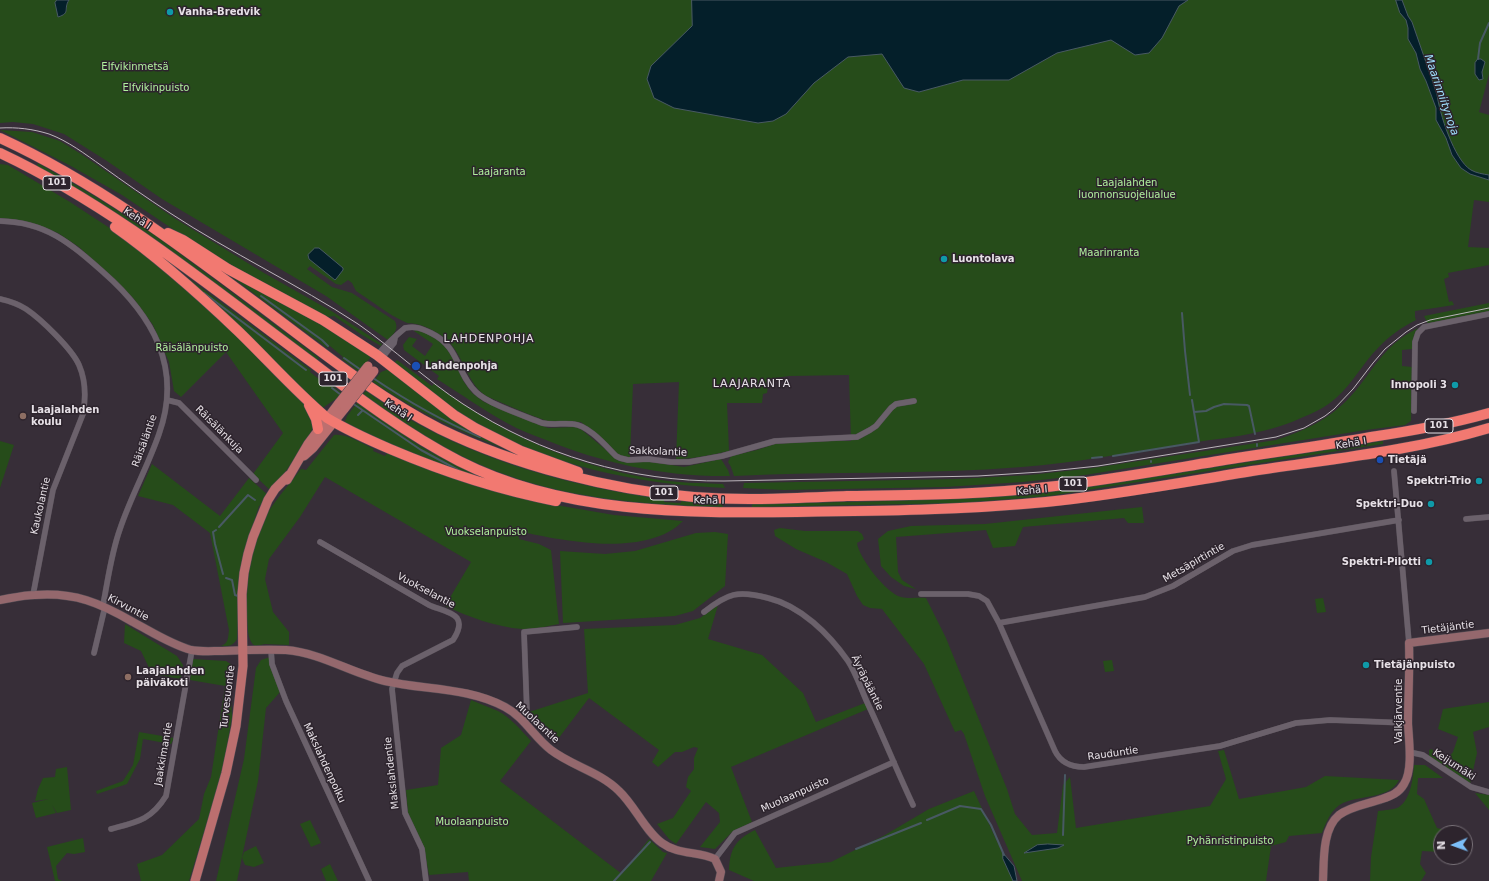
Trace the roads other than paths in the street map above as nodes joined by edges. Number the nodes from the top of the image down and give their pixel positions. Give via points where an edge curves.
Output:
1 (0, 138) edge
2 (0, 153) edge
3 (92, 204) junction
4 (140, 218) junction
5 (0, 221) edge
6 (0, 299) edge
7 (1489, 314) edge
8 (379, 357) junction
9 (302, 395) junction
10 (167, 400) junction
11 (914, 401) dead end
12 (1414, 411) dead end
13 (1489, 413) edge
14 (331, 420) junction
15 (1489, 428) edge
16 (318, 430) junction
17 (298, 462) junction
18 (1394, 471) dead end
19 (256, 480) dead end
20 (605, 484) junction
21 (599, 504) junction
22 (1489, 517) edge
23 (1466, 518) dead end
24 (1399, 520) junction
25 (320, 542) dead end
26 (921, 594) dead end
27 (33, 595) junction
28 (0, 600) edge
29 (103, 605) junction
30 (704, 612) dead end
31 (999, 624) junction
32 (577, 627) dead end
33 (1489, 632) edge
34 (1409, 643) junction
35 (192, 650) junction
36 (244, 650) junction
37 (271, 650) junction
38 (94, 652) dead end
39 (393, 682) junction
40 (525, 723) junction
41 (1408, 723) junction
42 (1409, 752) junction
43 (894, 762) junction
44 (1489, 792) edge
45 (913, 805) dead end
46 (111, 829) dead end
47 (715, 859) junction
48 (195, 881) edge
49 (369, 881) edge
50 (426, 881) edge
51 (719, 881) edge
52 (1323, 881) edge

1 - 4 highway, Kehä I / 101 via 71,174
2 - 3 highway, Kehä I / 101
3 - 9 highway via 115,226 184,281
3 - 21 highway, Kehä I / 101 via 133,231 404,429 462,462 511,482
4 - 8 highway via 323,320
4 - 20 highway, Kehä I / 101 via 326,355 405,409 468,442 514,459
5 - 10 street, Räisäläntie via 39,227 54,234 74,247 118,285 152,329 164,365
6 - 27 street, Kaukolantie via 26,309 61,342 79,364 85,384 83,414 52,490
7 - 12 street via 1424,327 1418,333 1415,342
8 - 11 street, Sakkolantie via 405,328 419,327 438,336 454,352 468,383 484,399 542,423 582,426 616,456 628,460 689,462 775,441 857,438 876,426 896,404
8 - 14 main road, Turvesuontie, bridge
8 - 20 highway via 449,412 475,428 521,451
9 - 14 highway
9 - 16 highway via 316,419
10 - 19 street, Räisälänkuja via 179,403
10 - 29 street, Räisäläntie via 160,433 120,528 111,559
13 - 20 highway, Kehä I / 101 via 1404,432 1049,487 961,494 723,498 668,494
14 - 16 main road, Turvesuontie
14 - 17 main road, Turvesuontie via 313,448
14 - 21 highway via 406,456 475,481 558,502
15 - 21 highway, Kehä I / 101 via 1378,452 1084,497 995,506 723,513 665,511
16 - 17 main road, Turvesuontie
17 - 36 main road, Turvesuontie via 268,500 253,538 244,575
18 - 24 street, Valkjärventie
22 - 23 street
24 - 31 street, Metsäpirtintie via 1252,545 1233,551 1173,586 1145,597
24 - 34 street, Valkjärventie
25 - 39 street, Vuokselantie via 458,619 458,634 453,640 402,666
26 - 31 street, Rauduntie via 979,596 990,605
27 - 28 street, Kirvuntie
27 - 29 street, Kirvuntie via 71,596
29 - 35 street, Kirvuntie via 168,641
29 - 38 street, Räisäläntie via 104,611
30 - 43 street, Äyräpääntie via 728,596 743,593 774,599 805,616 828,636 849,662
31 - 41 street, Rauduntie via 1055,751 1060,759 1071,766 1084,767 1220,746 1296,723 1335,720
32 - 40 street via 524,632 527,713
33 - 34 street, Tietäjäntie
34 - 41 street, Valkjärventie
35 - 36 street, Kirvuntie
35 - 46 street, Jaakkimantie via 166,796 159,808 149,816
36 - 37 street, Muolaantie
36 - 48 main road, Turvesuontie via 231,751
37 - 39 street, Muolaantie via 286,650 315,656 362,674
37 - 49 street, Makslahdenpolku via 272,664 286,701
39 - 40 street, Muolaantie via 476,695 506,707
39 - 50 street, Makslahdentie via 405,813 422,849
40 - 47 street, Muolaantie via 552,751 618,789 660,842 676,850
41 - 42 street, Valkjärventie
42 - 44 street, Keijumäki via 1423,755 1471,787
42 - 52 street, Valkjärventie via 1407,779 1400,789 1388,797 1340,815 1331,826
43 - 45 street, Äyräpääntie
43 - 47 street, Muolaanpuisto via 735,833
47 - 51 street via 721,872

